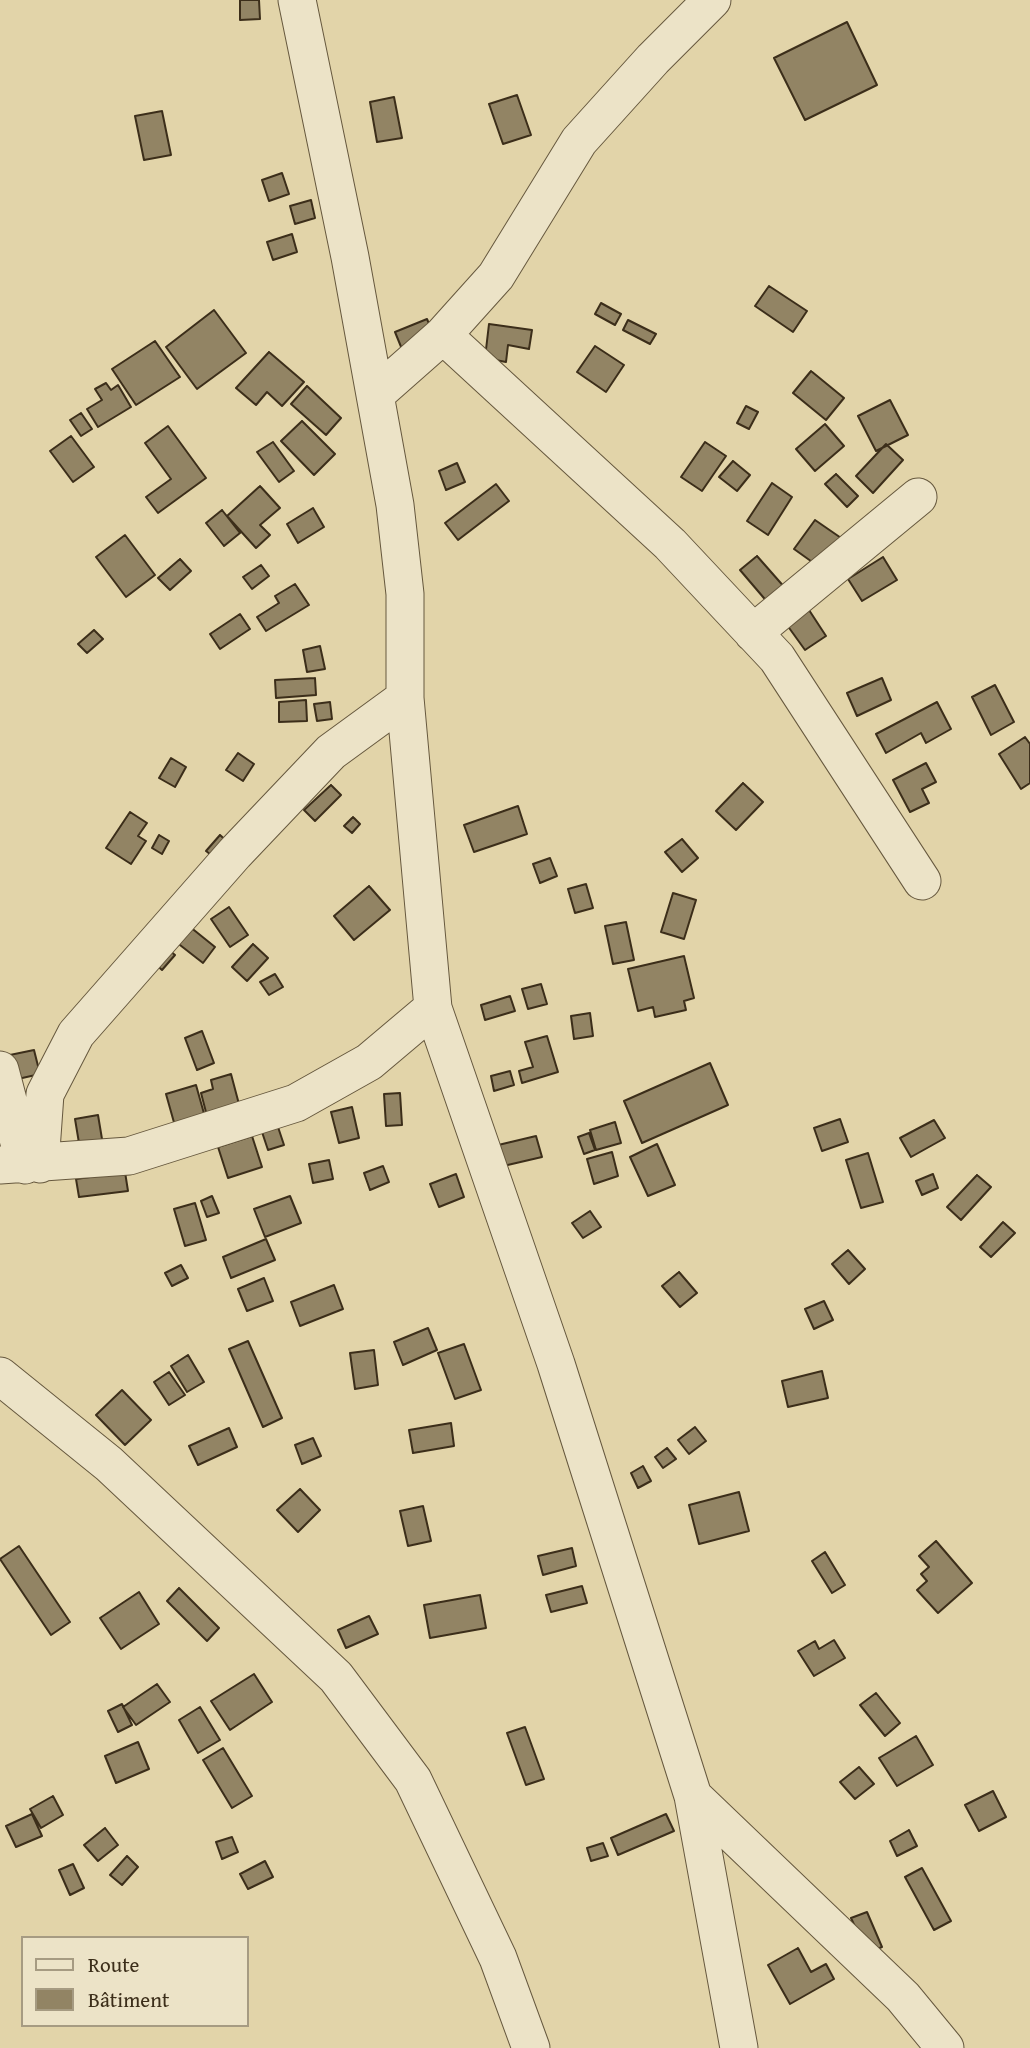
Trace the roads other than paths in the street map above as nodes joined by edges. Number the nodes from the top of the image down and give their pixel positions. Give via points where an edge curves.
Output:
1 (297, 0) edge
2 (712, 0) edge
3 (443, 335) junction
4 (375, 395) junction
5 (918, 497) dead end
6 (753, 633) junction
7 (405, 698) junction
8 (922, 881) dead end
9 (433, 1008) junction
10 (0, 1070) edge
11 (22, 1165) edge
12 (0, 1376) edge
13 (693, 1796) junction
14 (531, 2048) edge
15 (739, 2048) edge
16 (945, 2048) edge

1 - 4 street
2 - 3 street via 579,141 496,276
3 - 4 street
3 - 6 street via 670,544
4 - 7 street via 405,594
5 - 6 street
6 - 8 street via 777,658
7 - 9 street
7 - 11 street via 331,752 76,1034 45,1094
9 - 11 street via 369,1062 296,1102 129,1156
9 - 13 street via 564,1391
10 - 11 street
12 - 14 street via 109,1464 336,1677 413,1780 498,1958
13 - 15 street
13 - 16 street via 903,1997

